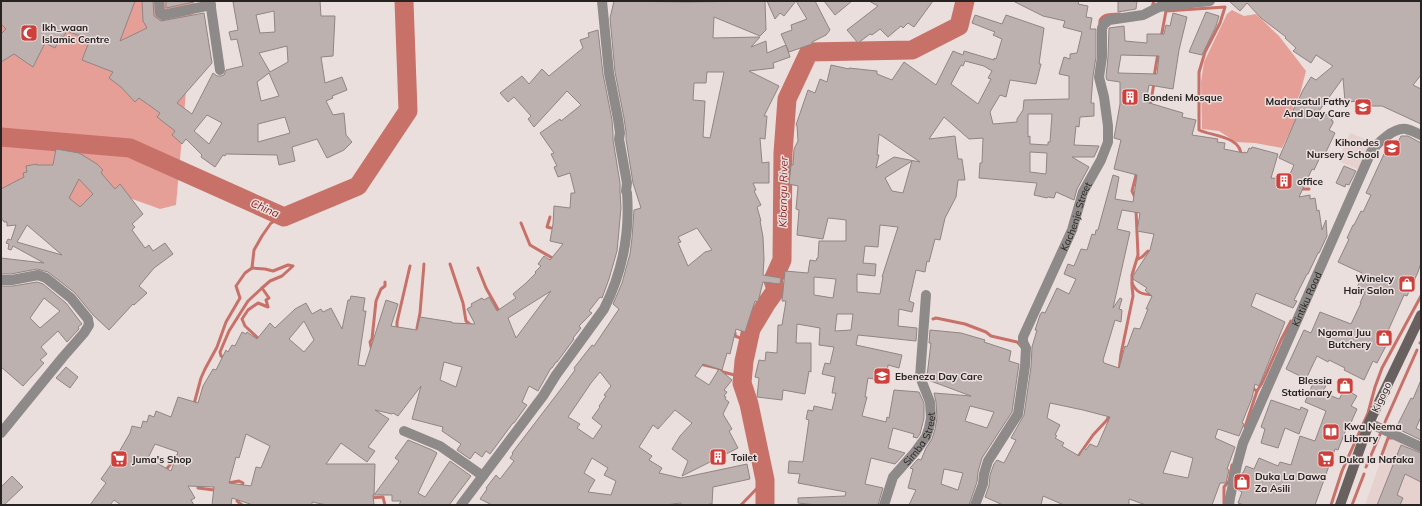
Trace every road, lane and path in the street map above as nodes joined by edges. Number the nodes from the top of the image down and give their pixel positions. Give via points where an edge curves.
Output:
1 (159, 1) edge
2 (602, 1) edge
3 (1210, 1) edge
4 (211, 3) edge
5 (220, 70) dead end
6 (1421, 135) edge
7 (1, 280) edge
8 (926, 295) dead end
9 (1421, 315) edge
10 (1369, 423) junction
11 (404, 431) dead end
12 (1, 433) edge
13 (1421, 447) edge
14 (483, 476) junction
15 (460, 505) edge
16 (884, 505) edge
17 (975, 505) edge
18 (1229, 505) edge
19 (1340, 505) edge

1 - 4 street via 160,13 163,15
2 - 14 street via 609,73 627,183 629,210 623,258 604,309
3 - 17 street, Kachenje Street via 1159,7 1143,15 1109,20 1102,28 1099,77 1105,104 1108,142 1083,192 1062,256 1023,337 1026,348 1025,366 1018,414 988,461
4 - 5 street
6 - 18 street, Kintiku Road via 1401,129 1378,143 1371,152 1243,443
7 - 12 street via 38,275 46,278 71,298 88,319 88,325
8 - 16 street, Simba Street via 920,372 930,402 929,428 915,452 893,477
9 - 10 main road, Kigogo
10 - 13 street
10 - 19 main road, Kigogo
11 - 14 street via 440,446
14 - 15 street

